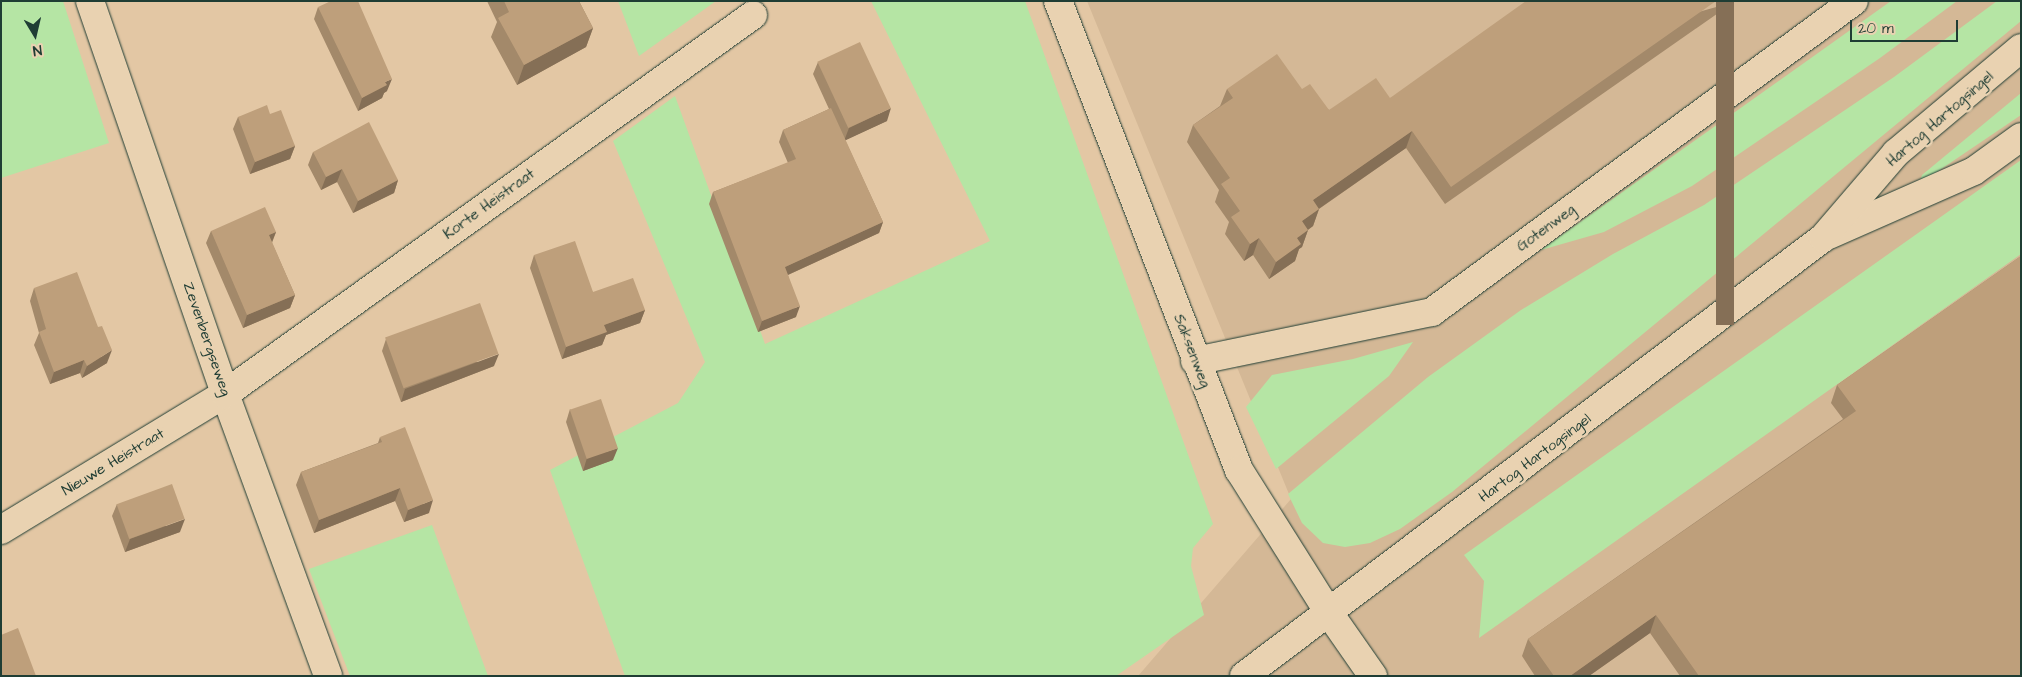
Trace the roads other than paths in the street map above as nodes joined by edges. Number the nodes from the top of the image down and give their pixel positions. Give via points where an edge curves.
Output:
1 (90, 1) edge
2 (1058, 1) edge
3 (1854, 1) edge
4 (752, 15) dead end
5 (2021, 48) edge
6 (2021, 137) edge
7 (1823, 238) junction
8 (1195, 361) junction
9 (225, 394) junction
10 (1, 530) edge
11 (1329, 613) junction
12 (328, 676) edge
13 (1244, 676) edge
14 (1373, 676) edge

1 - 9 street, Zevenbergseweg
2 - 8 street, Saksenweg
3 - 8 street, Gotenweg via 1432,312
4 - 9 street, Korte Heistraat
5 - 7 street, Hartog Hartogsingel via 1896,153
6 - 7 street, Hartog Hartogsingel via 1974,171
7 - 11 street, Hartog Hartogsingel
8 - 11 street, Saksenweg via 1239,470
9 - 10 street, Nieuwe Heistraat
9 - 12 street, Zevenbergseweg
11 - 13 street, Hartog Hartogsingel
11 - 14 street, Saksenweg

